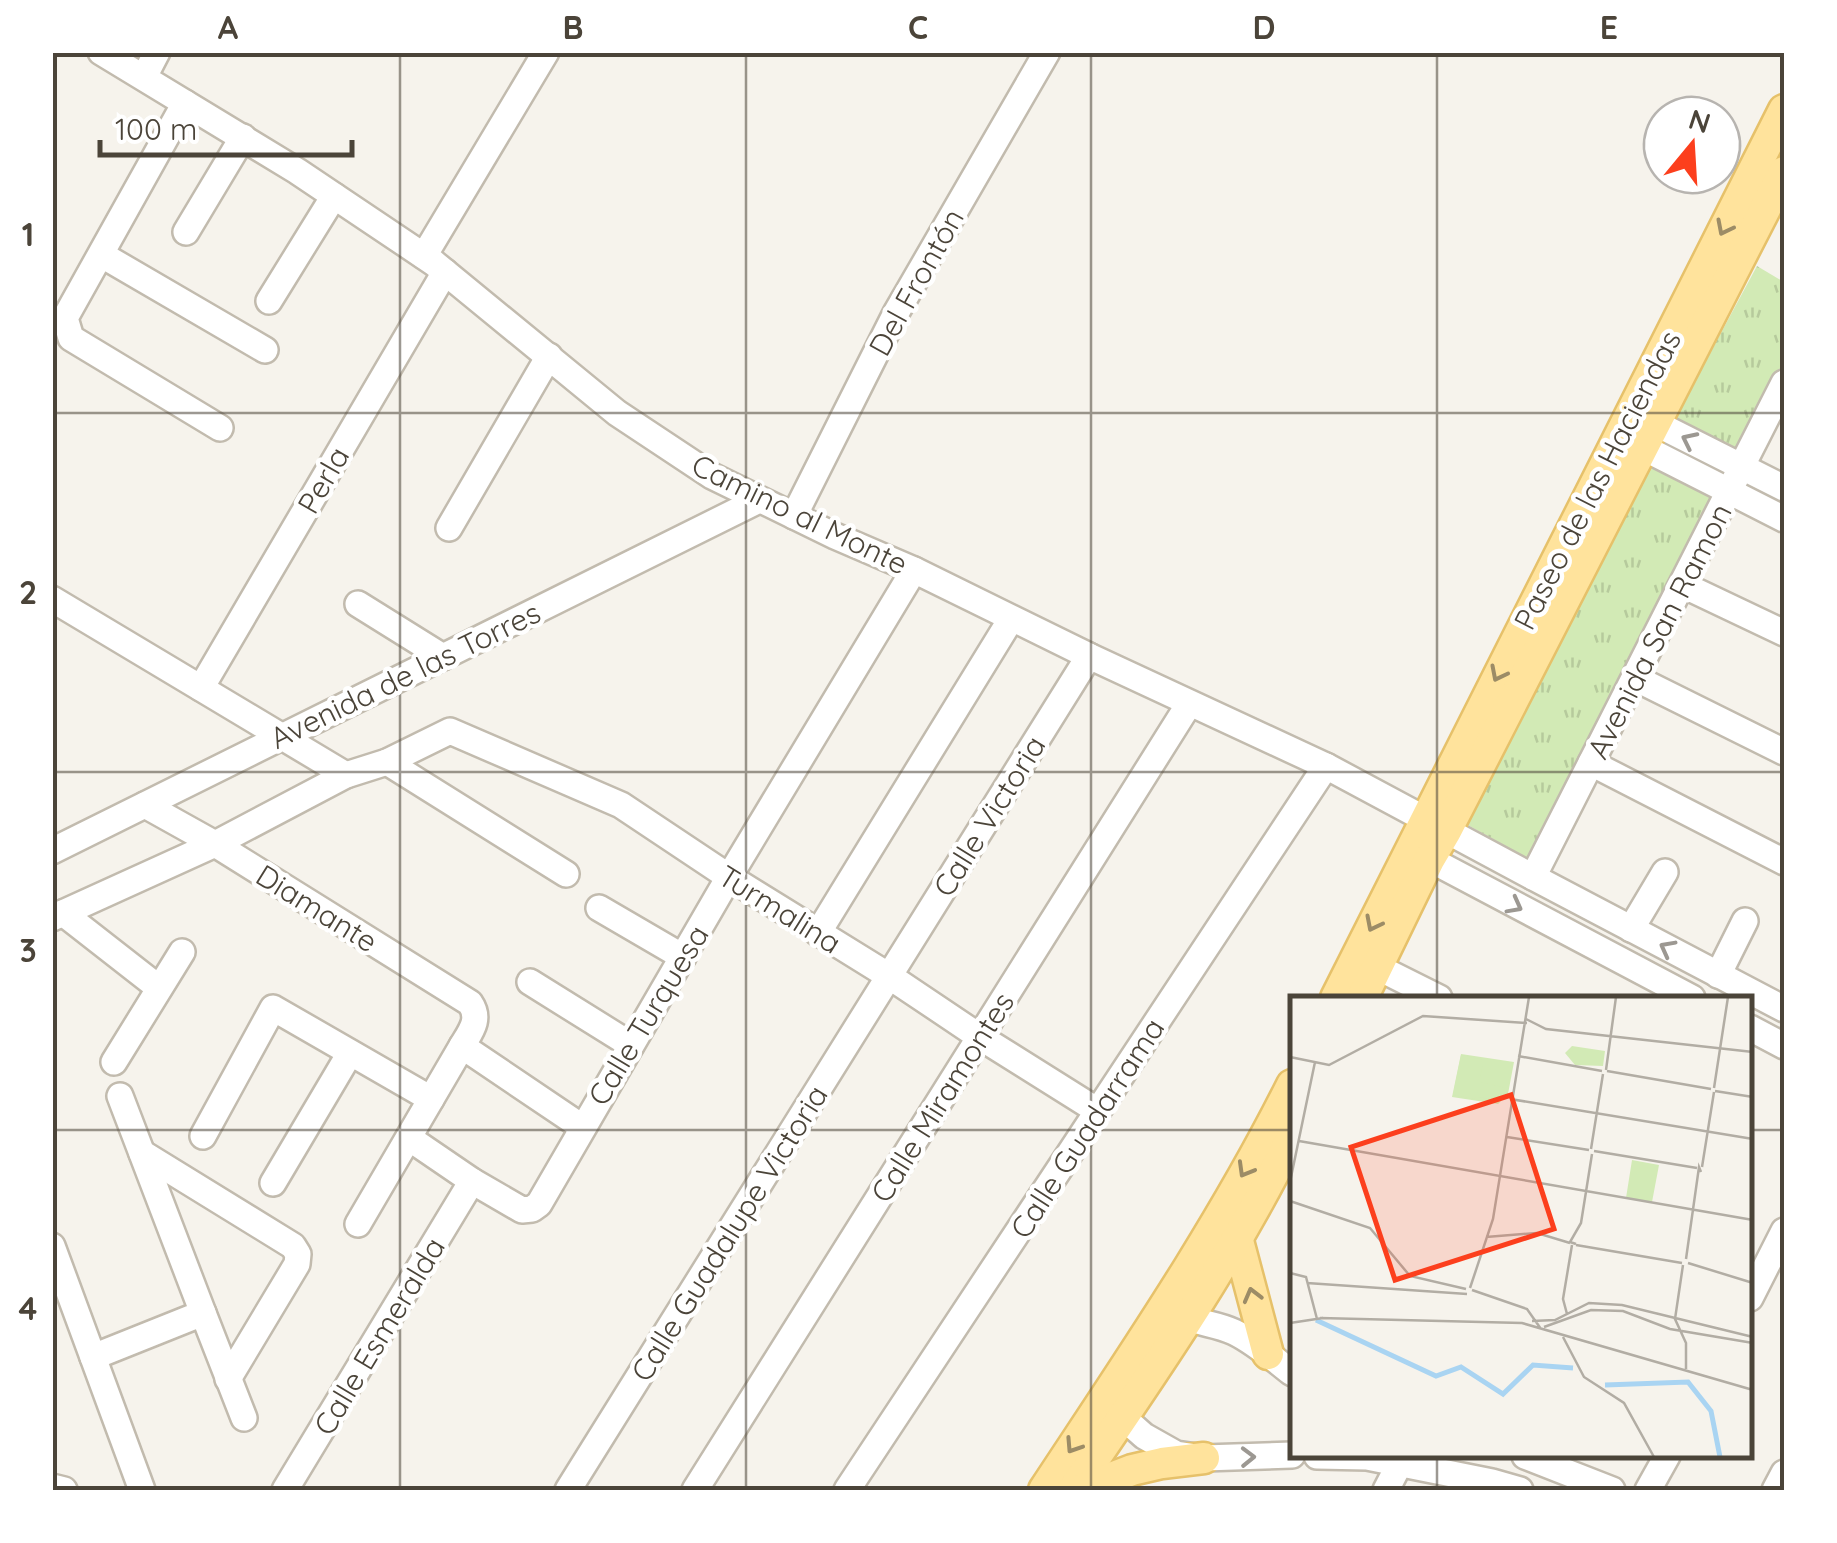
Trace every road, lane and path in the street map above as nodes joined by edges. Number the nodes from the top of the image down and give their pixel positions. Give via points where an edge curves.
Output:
1 (101, 52) edge
2 (157, 52) edge
3 (546, 52) edge
4 (1047, 52) edge
5 (144, 77) junction
6 (185, 103) junction
7 (1784, 110) edge
8 (243, 137) junction
9 (1784, 172) edge
10 (334, 196) junction
11 (186, 232) dead end
12 (102, 255) junction
13 (424, 256) junction
14 (445, 272) junction
15 (269, 301) dead end
16 (264, 350) dead end
17 (549, 356) junction
18 (1784, 383) edge
19 (220, 428) dead end
20 (1648, 435) junction
21 (1742, 466) junction
22 (1784, 488) edge
23 (1731, 492) junction
24 (759, 500) junction
25 (794, 516) junction
26 (1784, 519) edge
27 (449, 528) dead end
28 (914, 570) junction
29 (1683, 585) junction
30 (52, 599) edge
31 (358, 604) dead end
32 (1011, 619) junction
33 (1784, 633) edge
34 (1089, 656) junction
35 (442, 657) junction
36 (1635, 678) junction
37 (200, 688) junction
38 (1189, 704) junction
39 (280, 736) junction
40 (1784, 752) edge
41 (387, 762) junction
42 (1591, 763) junction
43 (1326, 766) junction
44 (346, 775) junction
45 (145, 805) junction
46 (1436, 825) junction
47 (215, 844) junction
48 (52, 850) edge
49 (1419, 855) junction
50 (1784, 862) edge
51 (1665, 872) dead end
52 (566, 874) dead end
53 (729, 877) junction
54 (1532, 877) junction
55 (599, 908) dead end
56 (58, 915) edge
57 (1745, 921) dead end
58 (1631, 929) junction
59 (818, 933) junction
60 (182, 952) dead end
61 (683, 957) junction
62 (1378, 967) junction
63 (1718, 975) junction
64 (889, 976) junction
65 (530, 982) dead end
66 (158, 988) junction
67 (1662, 991) edge
68 (1337, 996) edge
69 (1363, 996) edge
70 (1434, 996) edge
71 (1784, 1008) edge
72 (980, 1037) junction
73 (632, 1045) junction
74 (462, 1046) junction
75 (350, 1052) junction
76 (114, 1062) dead end
77 (1290, 1089) edge
78 (120, 1096) dead end
79 (431, 1099) junction
80 (1098, 1111) junction
81 (582, 1128) junction
82 (203, 1136) dead end
83 (409, 1138) junction
84 (142, 1153) junction
85 (1287, 1156) edge
86 (472, 1180) junction
87 (274, 1183) dead end
88 (358, 1224) dead end
89 (1784, 1231) edge
90 (1237, 1237) junction
91 (52, 1246) edge
92 (1752, 1294) edge
93 (1177, 1312) junction
94 (203, 1313) junction
95 (1268, 1354) junction
96 (93, 1357) junction
97 (1290, 1371) edge
98 (228, 1379) junction
99 (1113, 1409) junction
100 (244, 1418) dead end
101 (1290, 1455) edge
102 (1204, 1458) junction
103 (1373, 1458) edge
104 (1535, 1458) edge
105 (1665, 1458) edge
106 (1400, 1464) junction
107 (1784, 1474) edge
108 (52, 1487) edge
109 (1512, 1489) edge
110 (64, 1490) edge
111 (142, 1490) edge
112 (285, 1490) edge
113 (568, 1490) edge
114 (695, 1490) edge
115 (848, 1490) edge
116 (1044, 1490) edge
117 (1076, 1490) edge
118 (1386, 1490) edge
119 (1612, 1490) edge
120 (1648, 1490) edge
121 (1776, 1490) edge

1 - 5 street, Camino al Monte
2 - 5 street
3 - 13 street
4 - 25 street, Del Frontón via 896,313
5 - 6 street, Camino al Monte
6 - 8 street, Camino al Monte
6 - 12 street
7 -> 46 main road, Paseo de las Haciendas
8 - 10 street, Camino al Monte
8 - 11 street
9 - 20 main road, Paseo de las Haciendas
10 - 13 street, Camino al Monte
10 - 15 street
12 - 16 street
12 - 19 street via 65,318 71,338
13 - 14 street, Camino al Monte
14 - 17 street, Camino al Monte
14 - 37 street, Perla
17 - 24 street, Camino al Monte via 617,413
17 - 27 street
18 - 21 street, Avenida San Ramon
21 -> 20 street
20 - 23 street
20 - 46 main road, Paseo de las Haciendas
21 - 22 street
21 - 23 street, Avenida San Ramon
23 - 26 street
23 - 29 street, Avenida San Ramon
24 - 25 street, Camino al Monte
24 - 35 street, Avenida de las Torres
25 - 28 street, Camino al Monte
28 - 32 street, Camino al Monte
28 - 53 street, Calle Turquesa
29 - 33 street
29 - 36 street, Avenida San Ramon
30 - 37 street
31 - 35 street
32 - 34 street, Camino al Monte
32 - 59 street
34 - 38 street, Camino al Monte
34 - 64 street, Calle Victoria
35 - 39 street, Avenida de las Torres
36 - 40 street
36 - 42 street, Avenida San Ramon
37 - 39 street
38 - 43 street, Camino al Monte
38 - 72 street, Calle Miramontes
39 - 44 street
39 - 45 street, Avenida de las Torres
41 - 44 street
41 - 52 street
41 - 53 street, Turmalina via 450,730 622,805
42 - 50 street
42 - 54 street, Avenida San Ramon
43 - 46 street, Camino al Monte
43 - 80 street, Calle Guadarrama
44 - 47 street
45 - 47 street, Diamante
45 - 48 street, Avenida de las Torres
46 - 49 main road
46 - 54 street, Camino al Monte
47 - 56 street
47 - 74 street, Diamante via 470,1003 476,1021
49 - 62 main road
49 -> 67 street
49 -> 68 main road
51 - 58 street
53 - 59 street, Turmalina
53 - 61 street, Calle Turquesa
54 - 58 street, Camino al Monte
55 - 61 street
56 - 66 street
57 - 63 street
63 -> 58 street, Camino al Monte
59 - 64 street, Turmalina
60 - 66 street
61 - 73 street, Calle Turquesa
62 - 69 main road
62 - 70 street
63 - 71 street, Camino al Monte
64 - 72 street, Turmalina
64 - 113 street, Calle Guadalupe Victoria
65 - 73 street
66 - 76 street
72 - 80 street, Turmalina
72 - 114 street, Calle Miramontes
73 - 81 street, Calle Turquesa
74 - 79 street
74 - 81 street
75 - 79 street
75 - 82 street via 273,1008
75 - 87 street
77 -> 93 main road
78 - 84 street
79 - 83 street
80 - 115 street, Calle Guadarrama
81 - 86 street, Calle Turquesa via 532,1210
83 - 86 street
83 - 88 street
84 - 94 street
84 - 98 street via 298,1254
85 - 90 main road
86 - 112 street, Calle Esmeralda
89 - 92 street
90 - 93 main road
95 -> 90 main road
91 - 96 street
93 - 95 street via 1236,1332
93 - 99 main road
94 - 96 street
94 - 98 street
95 - 97 street
96 - 111 street
98 - 100 street
99 - 102 street via 1176,1454
99 -> 116 main road
99 - 117 main road
102 -> 101 street
102 - 117 main road via 1132,1470
103 - 106 street
104 - 119 street
105 - 120 street
106 - 109 street
106 - 118 street
107 - 121 street
108 - 110 street

